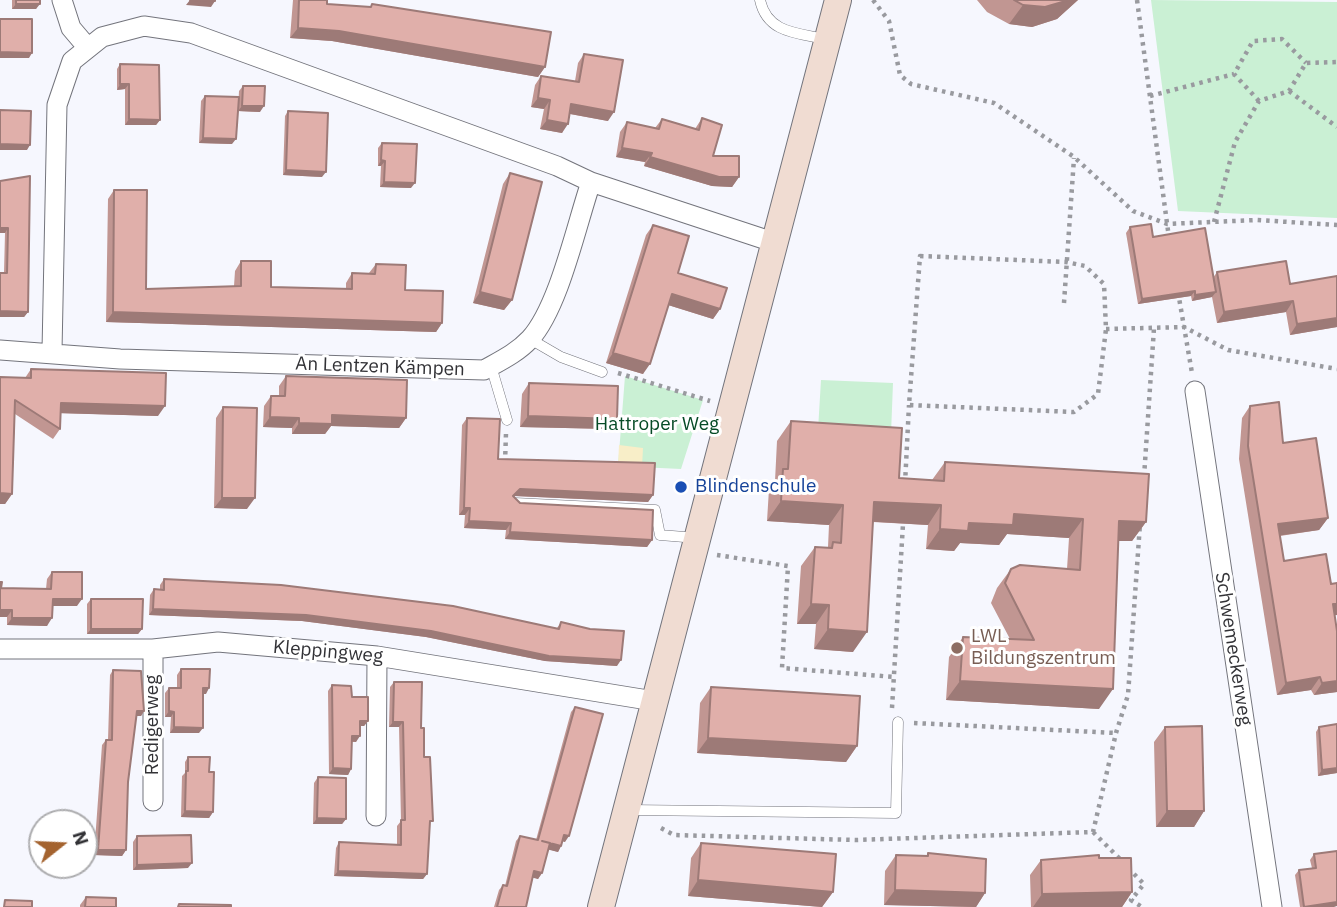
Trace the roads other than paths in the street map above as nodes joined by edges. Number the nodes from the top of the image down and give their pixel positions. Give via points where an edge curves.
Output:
1 (62, 0) edge
2 (760, 0) edge
3 (838, 0) edge
4 (828, 40) junction
5 (88, 48) junction
6 (591, 182) junction
7 (776, 243) junction
8 (530, 339) junction
9 (0, 350) edge
10 (52, 351) junction
11 (491, 366) junction
12 (602, 372) road end
13 (1195, 391) road end
14 (507, 420) road end
15 (515, 503) edge
16 (696, 545) junction
17 (0, 649) edge
18 (153, 649) junction
19 (377, 656) junction
20 (654, 701) junction
21 (898, 722) road end
22 (153, 801) dead end
23 (625, 810) junction
24 (376, 816) dead end
25 (601, 907) edge
26 (1272, 907) edge

1 - 5 street via 72,28
2 - 4 lane via 762,12 776,29
3 - 4 main road
4 - 7 main road
5 - 6 street via 102,37 144,26 191,33
5 - 10 street via 72,61 57,105
6 - 7 street
6 - 8 street, An Lentzen Kämpen via 548,312
7 - 16 main road
8 - 11 street, An Lentzen Kämpen
8 - 12 lane via 561,358
9 - 10 street, An Lentzen Kämpen
10 - 11 street, An Lentzen Kämpen via 120,359 460,370
11 - 14 lane
13 - 26 street, Schwemeckerweg
15 - 16 lane via 655,510 660,535
16 - 20 main road
17 - 18 street, Kleppingweg
18 - 19 street, Kleppingweg via 218,642
18 - 22 street, Redigerweg
19 - 20 street, Kleppingweg
19 - 24 street
20 - 23 main road
21 - 23 lane via 896,813
23 - 25 main road

